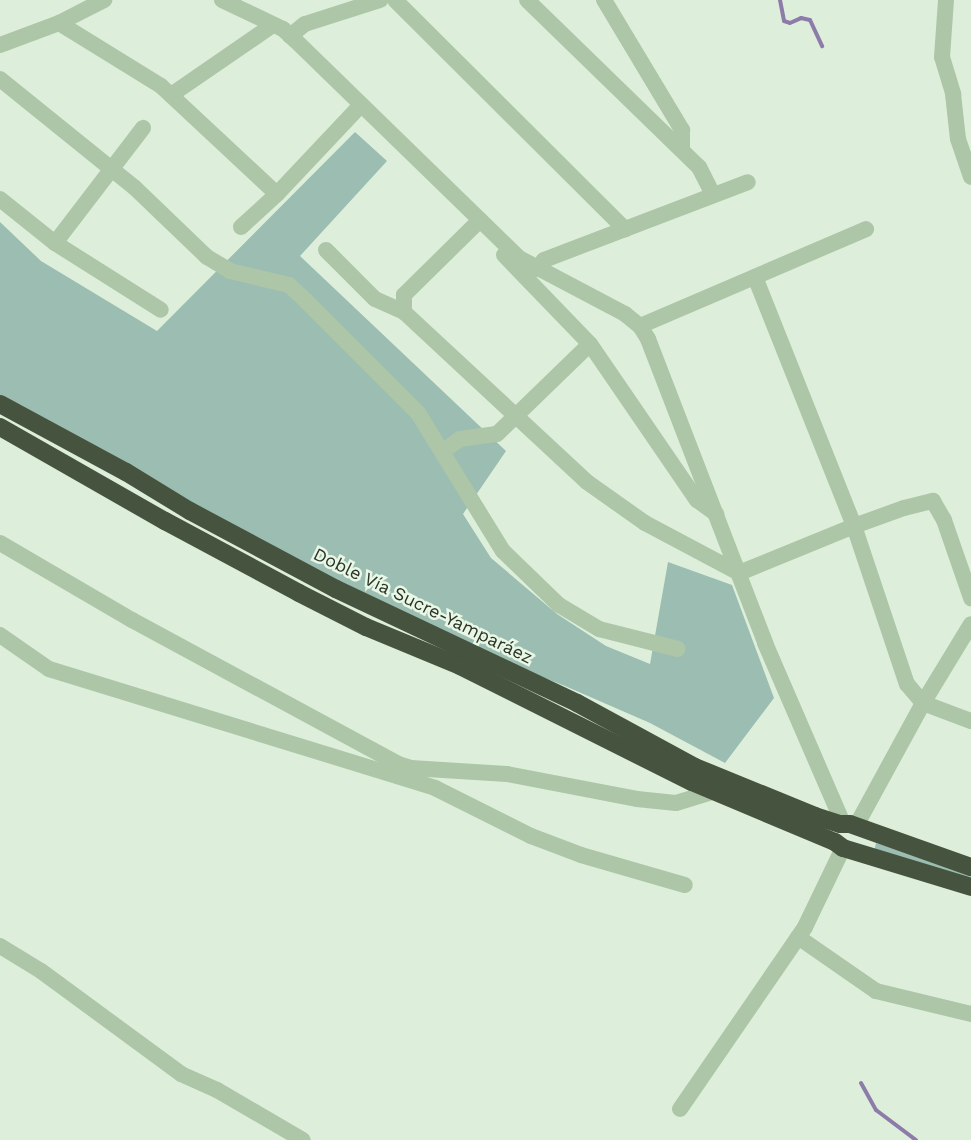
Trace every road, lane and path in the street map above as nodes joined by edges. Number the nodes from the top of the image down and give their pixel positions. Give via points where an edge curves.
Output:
1 (104, 0) edge
2 (222, 0) edge
3 (380, 0) edge
4 (395, 0) edge
5 (527, 0) edge
6 (604, 0) edge
7 (946, 0) edge
8 (58, 23) junction
9 (273, 25) junction
10 (290, 36) junction
11 (0, 45) edge
12 (0, 79) edge
13 (171, 95) junction
14 (361, 105) junction
15 (142, 128) dead end
16 (682, 149) junction
17 (111, 169) junction
18 (971, 177) edge
19 (748, 182) dead end
20 (277, 194) junction
21 (713, 195) junction
22 (0, 199) edge
23 (483, 223) junction
24 (241, 227) dead end
25 (625, 229) junction
26 (866, 229) dead end
27 (55, 243) junction
28 (326, 250) dead end
29 (536, 269) junction
30 (755, 278) junction
31 (161, 310) dead end
32 (404, 312) junction
33 (640, 326) junction
34 (590, 344) junction
35 (0, 404) edge
36 (517, 417) junction
37 (0, 427) edge
38 (443, 451) junction
39 (716, 514) junction
40 (854, 526) junction
41 (0, 543) edge
42 (739, 573) junction
43 (971, 598) edge
44 (971, 624) edge
45 (0, 635) edge
46 (678, 649) dead end
47 (923, 703) junction
48 (971, 721) edge
49 (408, 774) junction
50 (719, 786) junction
51 (848, 835) junction
52 (971, 867) edge
53 (685, 885) dead end
54 (971, 887) edge
55 (798, 937) junction
56 (0, 946) edge
57 (971, 1014) edge
58 (680, 1109) dead end
59 (303, 1140) edge

1 - 8 street
2 - 9 street
3 - 10 street via 305,24
4 - 25 street
5 - 16 street
6 - 16 street via 682,130
7 - 18 street via 942,57 958,139
8 - 11 street
8 - 13 street
9 - 10 street
9 - 13 street
10 - 14 street
12 - 17 street
13 - 20 street
14 - 20 street
14 - 23 street
15 - 17 street
16 - 21 street via 699,167
17 - 27 street
17 - 38 street via 207,257 230,272 289,285 418,412
19 - 21 street
20 - 24 street
21 - 25 street
22 - 27 street
23 - 29 street
23 - 32 street via 404,295
23 - 34 street via 505,258
25 - 29 street via 544,260
26 - 30 street
27 - 31 street
28 - 32 street via 375,299
29 - 33 street via 625,314
30 - 33 street
30 - 40 street
32 - 36 street
33 - 39 street
34 - 36 street
34 - 39 street via 697,500
35 - 50 highway, Doble Vía Sucre-Yamparáez via 336,589 577,704 695,767
36 - 38 street via 497,434 460,439
36 - 42 street via 587,482 645,523
37 - 50 highway, Doble Vía Sucre-Yamparáez via 165,521 366,627
38 - 46 street via 503,551 559,605 599,629
39 - 42 street
40 - 42 street
40 - 43 street via 933,501 944,520
40 - 47 street via 907,684
41 - 49 street via 132,620 398,764
42 - 51 street via 765,644
44 - 47 street
45 - 49 street via 49,669
47 - 48 street
47 - 51 street
49 - 50 street via 507,774 676,803
49 - 53 street via 550,843
50 - 51 highway, Doble Vía Sucre-Yamparáez
51 - 52 highway, Doble Vía Sucre-Yamparáez
51 - 54 highway, Doble Vía Sucre-Yamparáez
51 - 55 street
55 - 57 street via 876,991
55 - 58 street
56 - 59 street via 41,971 181,1074 217,1090

